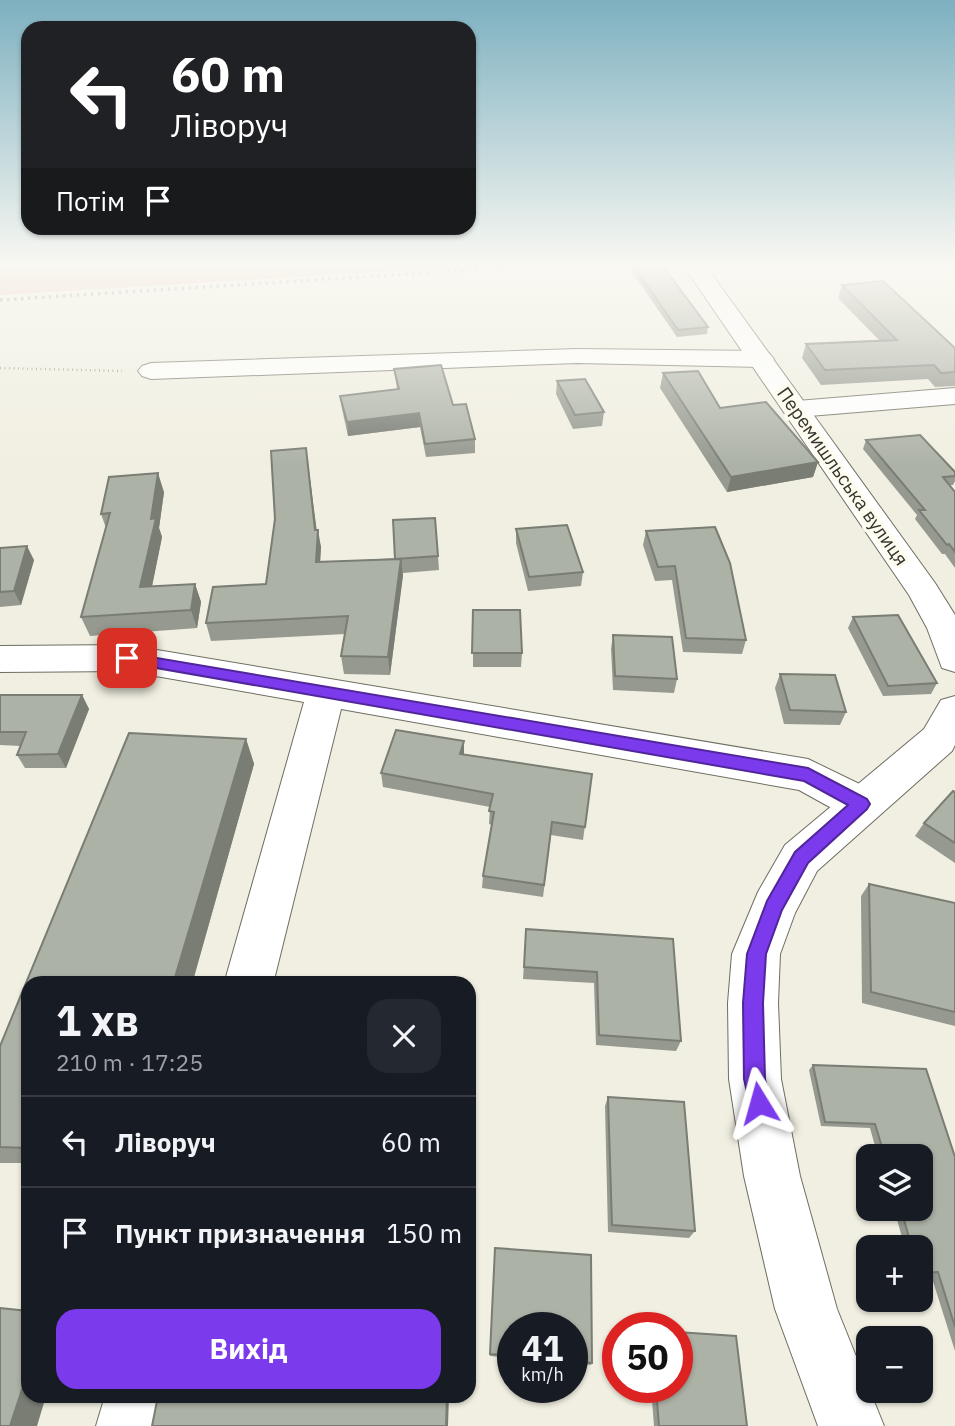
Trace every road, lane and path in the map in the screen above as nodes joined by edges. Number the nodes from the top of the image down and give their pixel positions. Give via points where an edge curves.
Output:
1 (741, 332) edge
2 (761, 359) junction
3 (0, 368) edge
4 (151, 372) joint
5 (955, 396) edge
6 (797, 410) junction
7 (0, 659) edge
8 (955, 659) edge
9 (326, 692) junction
10 (949, 732) edge
11 (861, 804) junction
12 (250, 976) edge
13 (135, 1403) edge
14 (129, 1426) edge
15 (851, 1426) edge

1 - 2 street, Перемишльська вулиця
2 - 4 street via 578,356
2 - 6 street, Перемишльська вулиця
3 - 4 path
5 - 6 street
6 - 8 street, Перемишльська вулиця via 923,591 945,628
7 - 9 street via 127,658
9 - 11 street via 808,775
9 - 12 street
10 - 11 street
11 - 15 street via 801,858 774,907 757,954 753,1003 755,1079 772,1176 806,1309
13 - 14 street

